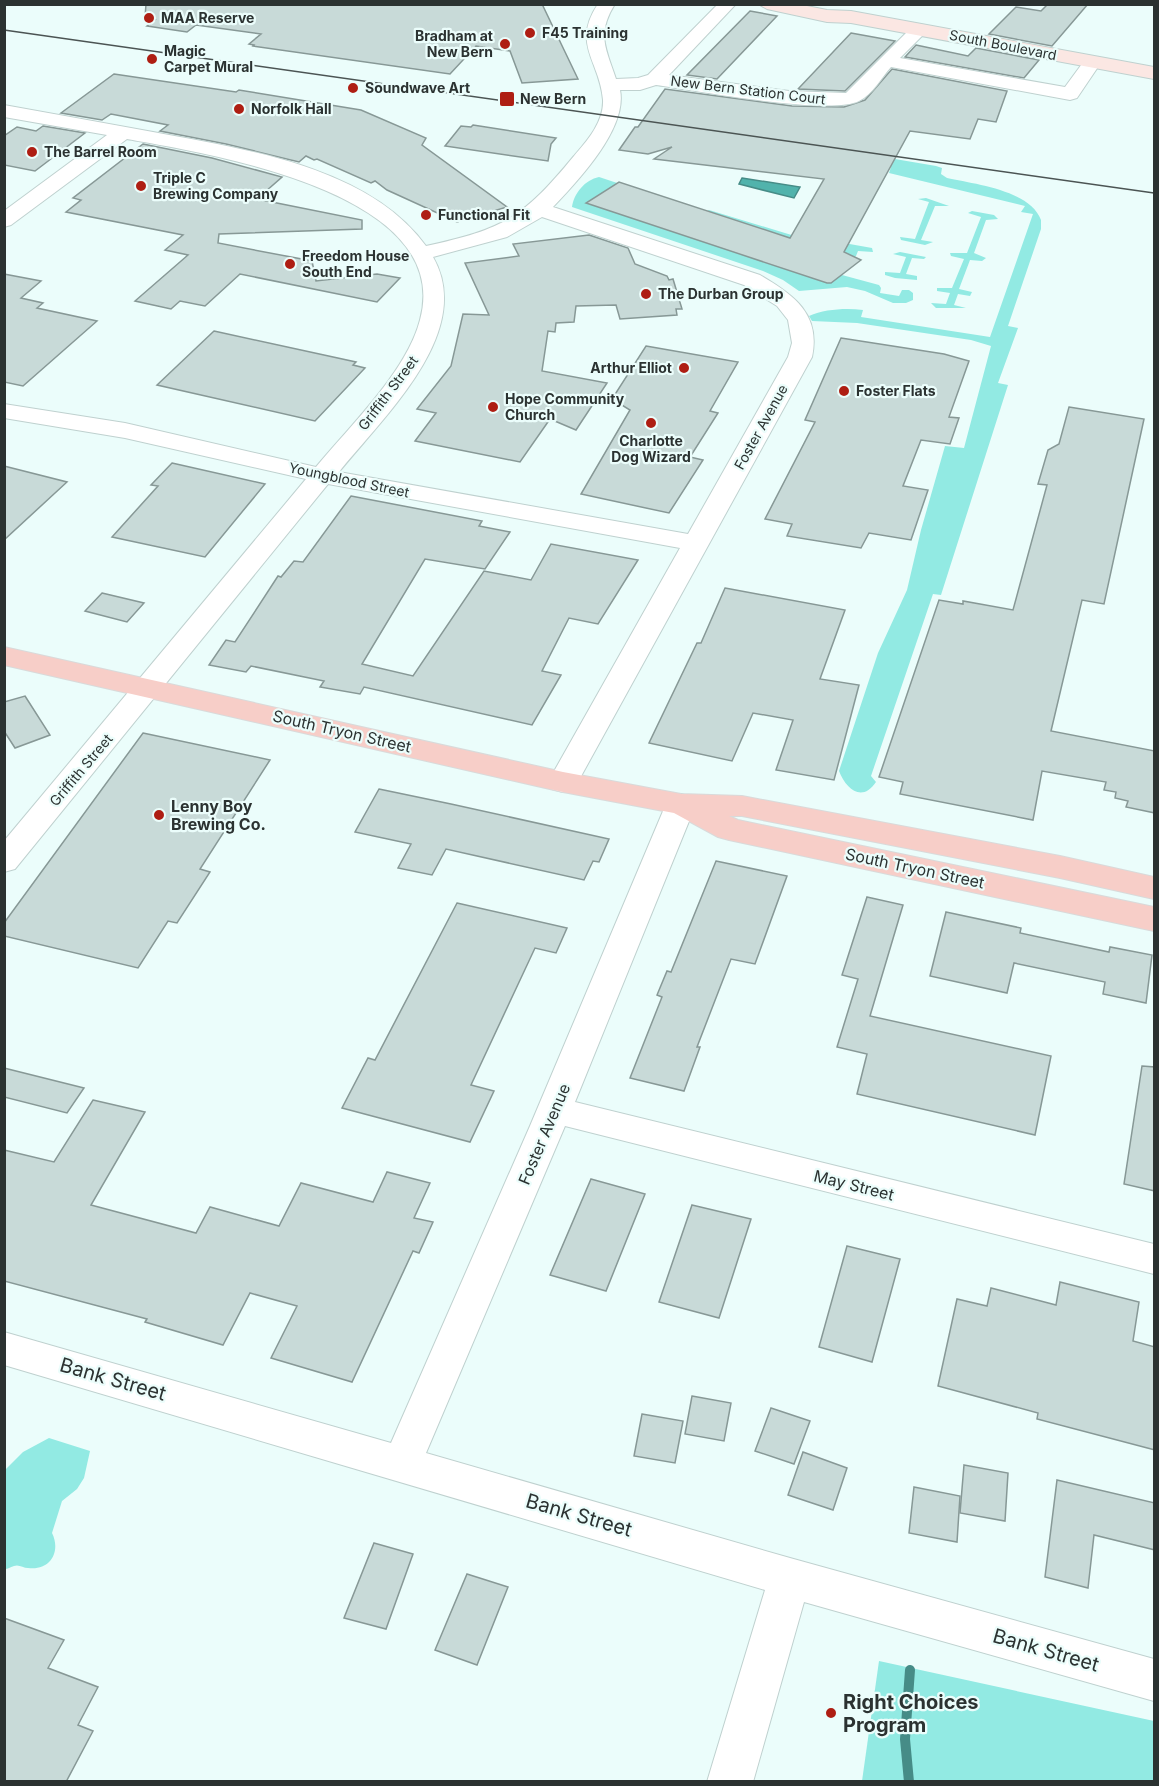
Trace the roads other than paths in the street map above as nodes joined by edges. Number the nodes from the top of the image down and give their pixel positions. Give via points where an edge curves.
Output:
1 (607, 4) edge
2 (728, 4) edge
3 (767, 4) edge
4 (806, 4) edge
5 (851, 17) junction
6 (920, 29) junction
7 (887, 61) junction
8 (1093, 61) junction
9 (1155, 73) edge
10 (655, 79) junction
11 (609, 85) junction
12 (4, 111) edge
13 (123, 133) junction
14 (539, 209) junction
15 (4, 221) edge
16 (421, 253) junction
17 (4, 411) edge
18 (322, 476) junction
19 (694, 543) junction
20 (4, 656) edge
21 (148, 689) junction
22 (563, 782) junction
23 (681, 804) junction
24 (4, 862) edge
25 (1155, 888) edge
26 (1155, 919) edge
27 (554, 1110) junction
28 (1155, 1259) edge
29 (4, 1348) edge
30 (402, 1463) junction
31 (790, 1578) junction
32 (1155, 1680) edge
33 (730, 1782) edge

1 - 11 street via 596,21 593,35
2 - 10 street
3 - 5 main road, South Boulevard
4 - 5 main road, South Boulevard
5 - 6 main road, South Boulevard
6 - 7 street, New Bern Station Court
6 - 8 main road, South Boulevard
7 - 8 street via 1070,94
7 - 10 street, New Bern Station Court via 860,92 843,100
8 - 9 main road, South Boulevard
10 - 11 street, New Bern Station Court via 640,84
11 - 14 street via 612,102 603,132
12 - 13 street, Griffith Street
13 - 15 street
13 - 16 street, Griffith Street via 266,161 317,177 377,209
14 - 16 street via 500,232
14 - 19 street, Foster Avenue via 752,280 781,297 799,318 805,344 800,357
16 - 18 street, Griffith Street via 432,277 434,306 424,340 400,381
17 - 18 street, Youngblood Street via 68,418
18 - 19 street, Youngblood Street
18 - 21 street, Griffith Street
19 - 22 street, Foster Avenue
20 - 21 main road, South Tryon Street
21 - 22 main road, South Tryon Street
21 - 24 street, Griffith Street
22 - 23 main road, South Tryon Street
23 - 25 main road, South Tryon Street via 742,806
23 - 26 main road, South Tryon Street via 729,829
23 - 27 street, Foster Avenue
27 - 28 street, May Street
27 - 30 street, Foster Avenue
29 - 30 street, Bank Street
30 - 31 street, Bank Street
31 - 32 street, Bank Street
31 - 33 street

